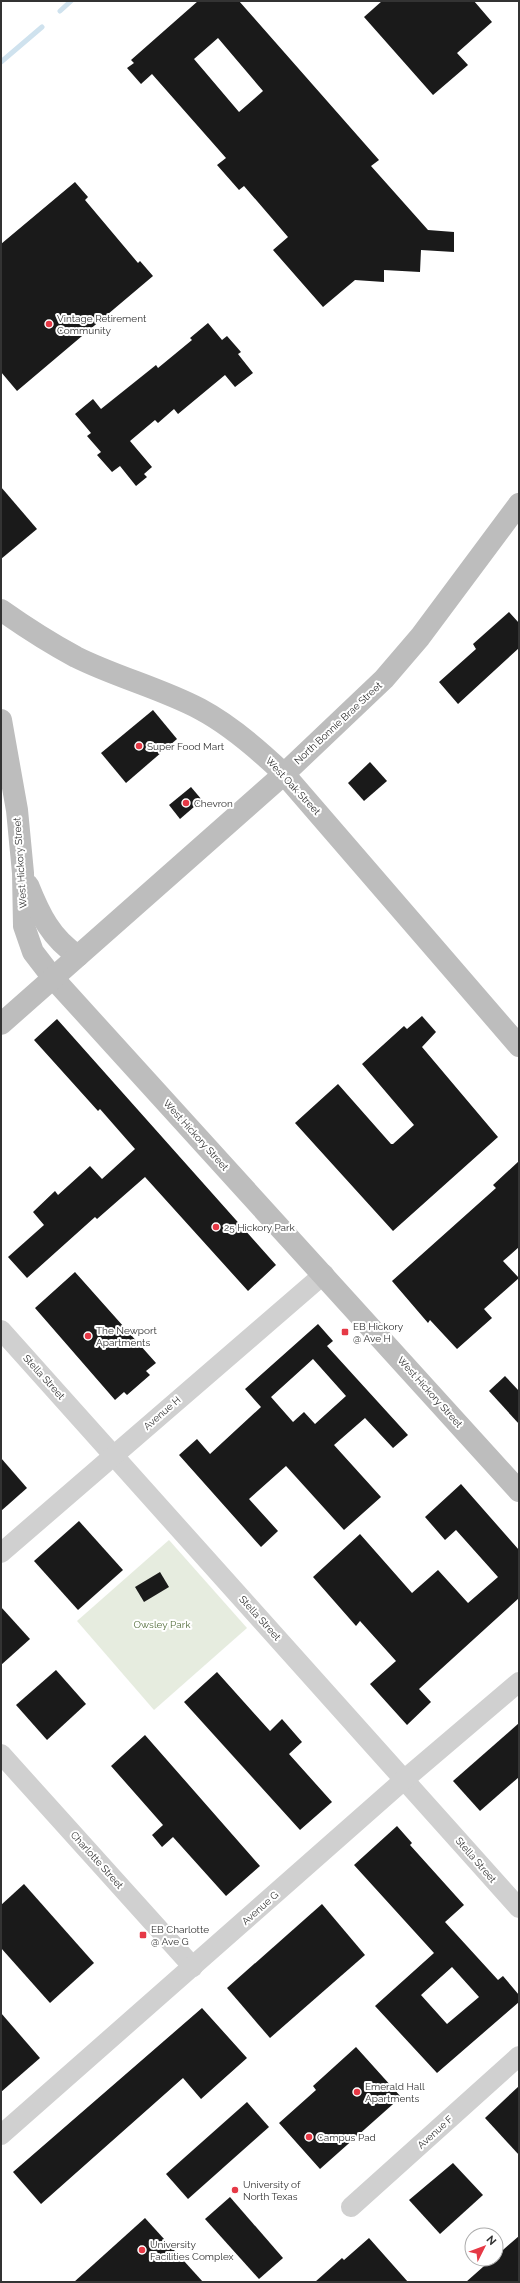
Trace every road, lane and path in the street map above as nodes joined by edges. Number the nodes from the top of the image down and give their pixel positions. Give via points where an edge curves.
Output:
1 (519, 504) edge
2 (1, 610) edge
3 (1, 720) edge
4 (284, 774) junction
5 (23, 873) junction
6 (78, 956) junction
7 (53, 978) junction
8 (1, 1024) edge
9 (519, 1046) edge
10 (324, 1274) junction
11 (1, 1330) edge
12 (114, 1455) junction
13 (519, 1491) edge
14 (1, 1553) edge
15 (519, 1682) edge
16 (1, 1754) edge
17 (405, 1779) junction
18 (519, 1908) edge
19 (193, 1967) junction
20 (519, 2056) edge
21 (1, 2134) edge
22 (351, 2207) dead end

1 - 4 main road, North Bonnie Brae Street via 402,661
2 - 4 main road, West Oak Street via 76,657 172,695 201,710 259,750
3 - 5 main road, West Hickory Street via 15,794
4 - 6 main road, North Bonnie Brae Street
4 - 9 main road, West Oak Street
5 - 6 main road via 49,930
5 - 7 main road, West Hickory Street via 24,926 33,952
6 - 7 main road, North Bonnie Brae Street
7 - 8 main road, North Bonnie Brae Street
7 - 10 main road, West Hickory Street
10 - 12 street, Avenue H
10 - 13 main road, West Hickory Street
11 - 12 street, Stella Street
12 - 14 street, Avenue H
12 - 17 street, Stella Street
15 - 17 street, Avenue G
16 - 19 street, Charlotte Street
17 - 18 street, Stella Street
17 - 19 street, Avenue G
19 - 21 street, Avenue G
20 - 22 street, Avenue F

